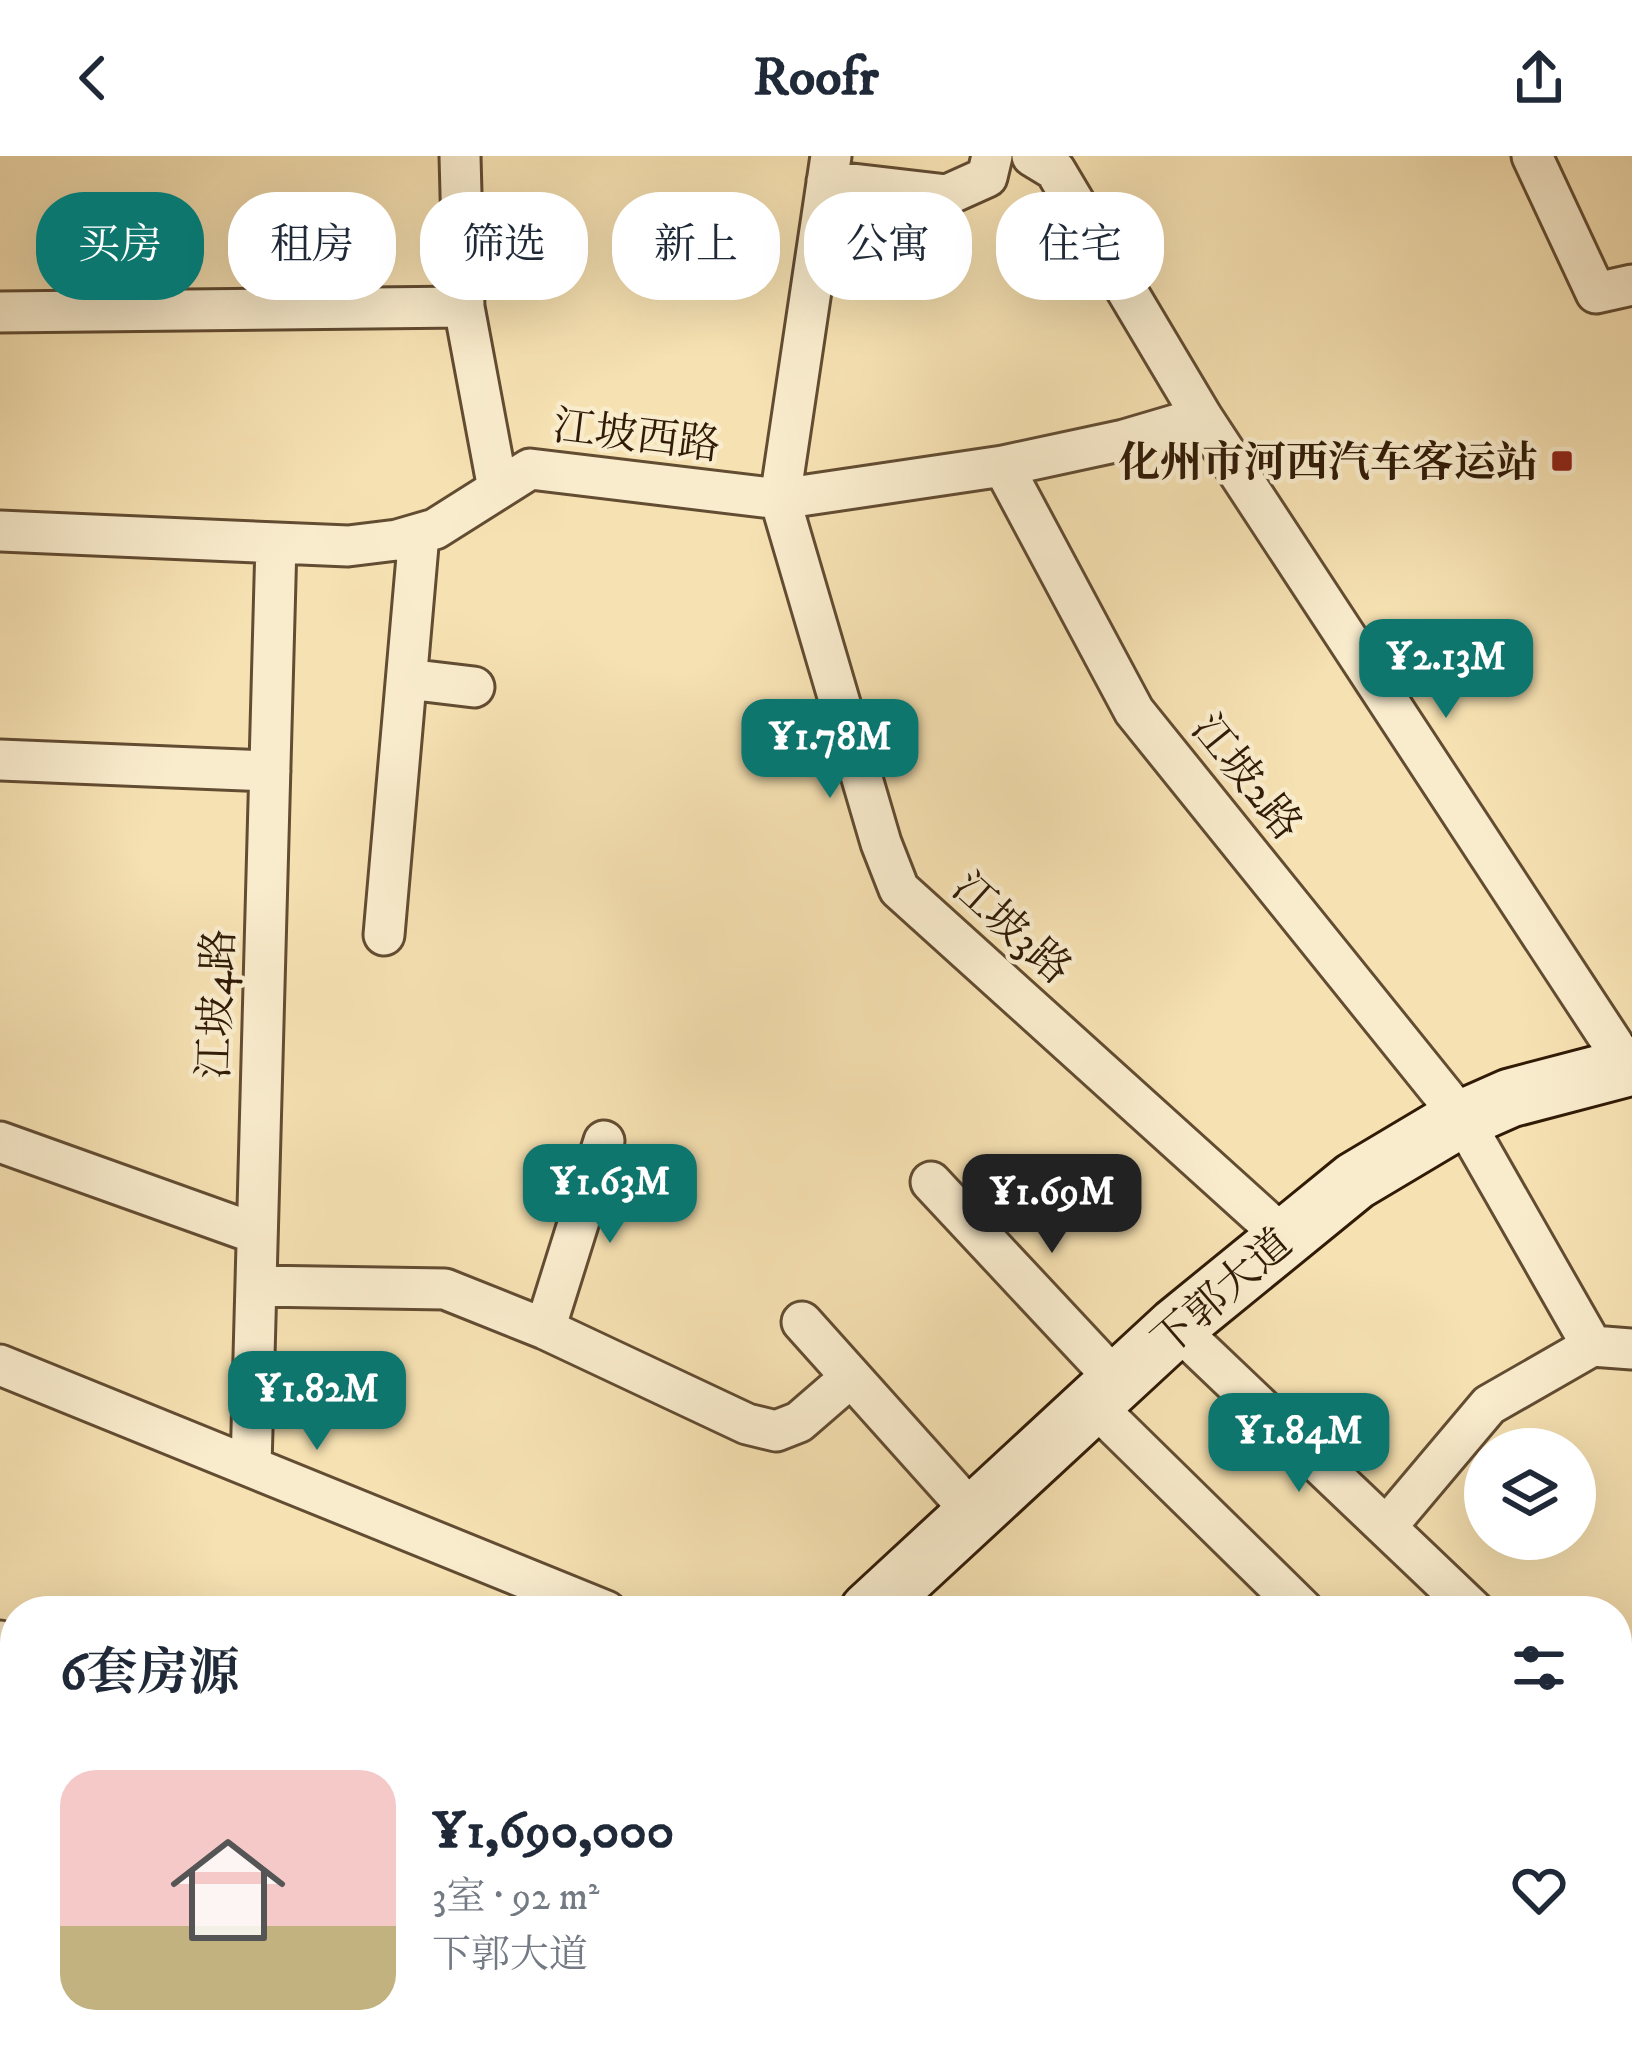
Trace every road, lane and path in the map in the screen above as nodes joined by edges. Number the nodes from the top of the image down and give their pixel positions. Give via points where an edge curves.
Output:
1 (460, 156) edge
2 (992, 156) edge
3 (1032, 156) edge
4 (1532, 156) edge
5 (829, 168) edge
6 (1632, 285) edge
7 (464, 308) junction
8 (0, 312) edge
9 (1202, 417) junction
10 (1003, 466) junction
11 (498, 489) junction
12 (780, 500) junction
13 (0, 530) edge
14 (419, 534) junction
15 (276, 543) junction
16 (406, 679) junction
17 (474, 687) dead end
18 (0, 760) edge
19 (270, 771) junction
20 (384, 935) dead end
21 (1630, 1066) edge
22 (1462, 1118) junction
23 (604, 1141) dead end
24 (0, 1142) edge
25 (932, 1182) dead end
26 (257, 1234) junction
27 (1283, 1236) junction
28 (256, 1286) junction
29 (802, 1322) dead end
30 (1176, 1327) junction
31 (545, 1329) junction
32 (1592, 1346) junction
33 (1632, 1349) edge
34 (0, 1365) edge
35 (851, 1377) junction
36 (1105, 1393) junction
37 (251, 1467) junction
38 (974, 1514) junction
39 (1387, 1526) junction
40 (569, 1596) edge
41 (885, 1596) edge
42 (1290, 1596) edge
43 (1459, 1596) edge

1 - 7 street
2 - 5 street via 987,177 947,195
3 - 9 street via 1055,170
4 - 6 street via 1596,293
5 - 12 street, 江坡3路
7 - 8 street
7 - 11 street
9 - 10 street, 江坡西路
9 - 21 street
10 - 12 street, 江坡西路
10 - 22 street, 江坡2路 via 1134,711
11 - 12 street, 江坡西路 via 530,469
11 - 14 street, 江坡西路
12 - 27 street, 江坡3路 via 899,889
13 - 15 street, 江坡西路
14 - 15 street, 江坡西路 via 348,546
14 - 16 street
15 - 19 street, 江坡4路
16 - 17 street
16 - 20 street
18 - 19 street
19 - 26 street, 江坡4路
21 - 22 main road, 下郭大道
22 - 27 main road, 下郭大道 via 1355,1181
22 - 32 street, 江坡2路
23 - 31 street
24 - 26 street
25 - 36 street
26 - 28 street, 江坡4路
27 - 30 main road, 下郭大道
28 - 31 street via 446,1289
28 - 37 street, 江坡4路
29 - 35 street
30 - 36 main road, 下郭大道
30 - 39 street
31 - 35 street via 776,1431 799,1422
32 - 33 street
32 - 39 street via 1489,1406
34 - 37 street
35 - 38 street
36 - 38 main road, 下郭大道
36 - 42 street
37 - 40 street
38 - 41 main road, 下郭大道
39 - 43 street

